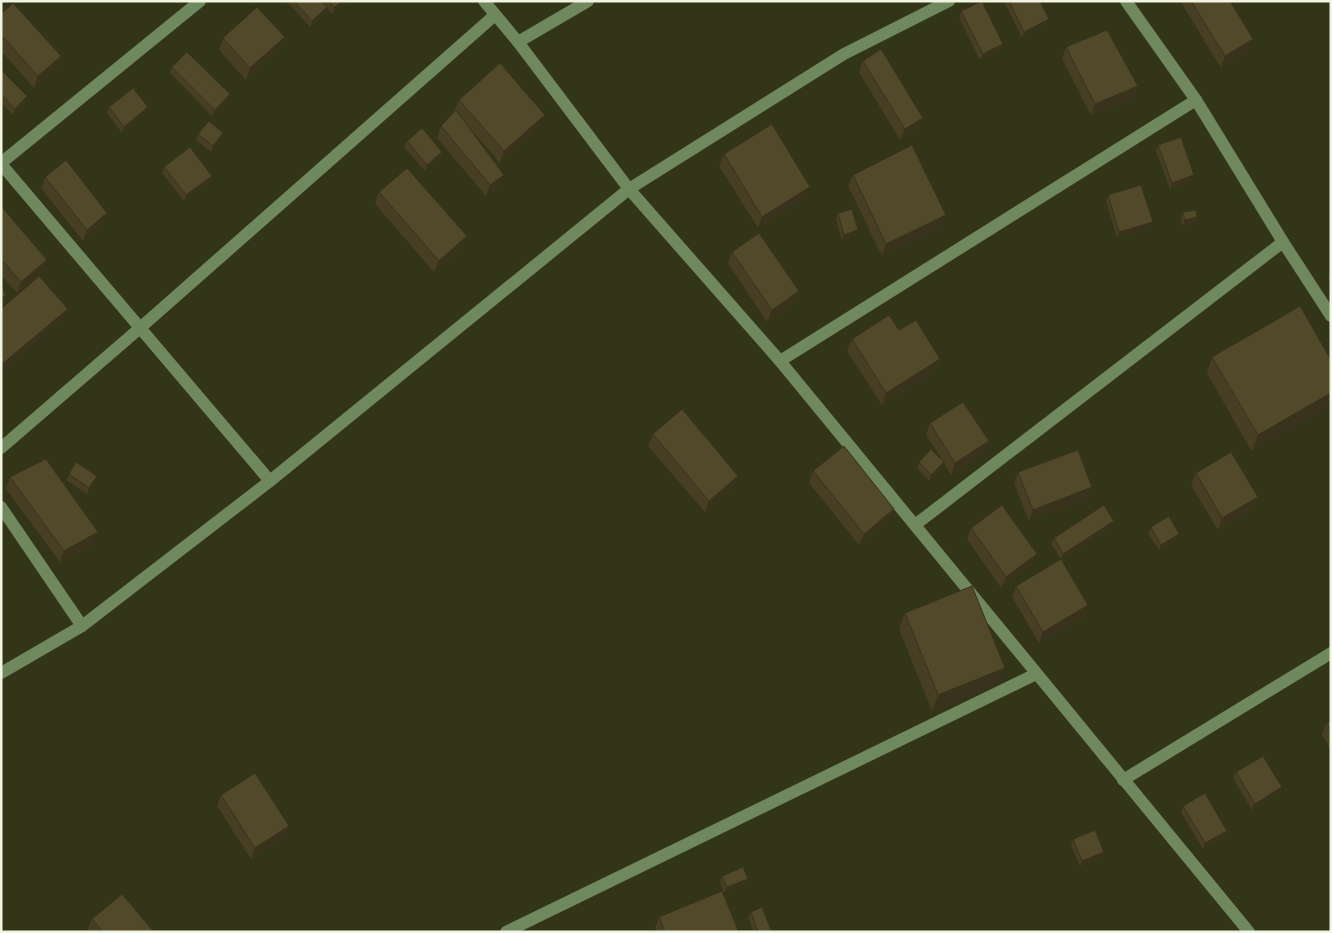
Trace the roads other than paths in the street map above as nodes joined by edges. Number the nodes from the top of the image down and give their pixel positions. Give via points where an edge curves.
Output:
1 (200, 1) edge
2 (484, 1) edge
3 (588, 1) edge
4 (949, 1) edge
5 (1126, 1) edge
6 (495, 14) junction
7 (518, 42) junction
8 (1196, 100) junction
9 (1, 164) edge
10 (629, 189) junction
11 (1283, 242) junction
12 (1331, 316) edge
13 (140, 328) junction
14 (780, 361) junction
15 (1, 448) edge
16 (270, 481) junction
17 (1, 507) edge
18 (914, 525) junction
19 (82, 626) junction
20 (1331, 653) edge
21 (1, 673) edge
22 (1036, 674) junction
23 (1123, 780) junction
24 (506, 932) edge
25 (1248, 932) edge

1 - 9 street
2 - 6 street
3 - 7 street
4 - 10 street via 844,54
5 - 8 street
6 - 7 street
6 - 13 street
7 - 10 street
8 - 11 street
8 - 14 street
9 - 13 street
10 - 14 street
10 - 16 street
11 - 12 street
11 - 18 street
13 - 15 street
13 - 16 street
14 - 18 street
16 - 19 street
17 - 19 street
18 - 22 street
19 - 21 street
20 - 23 street
22 - 23 street
22 - 24 street
23 - 25 street

